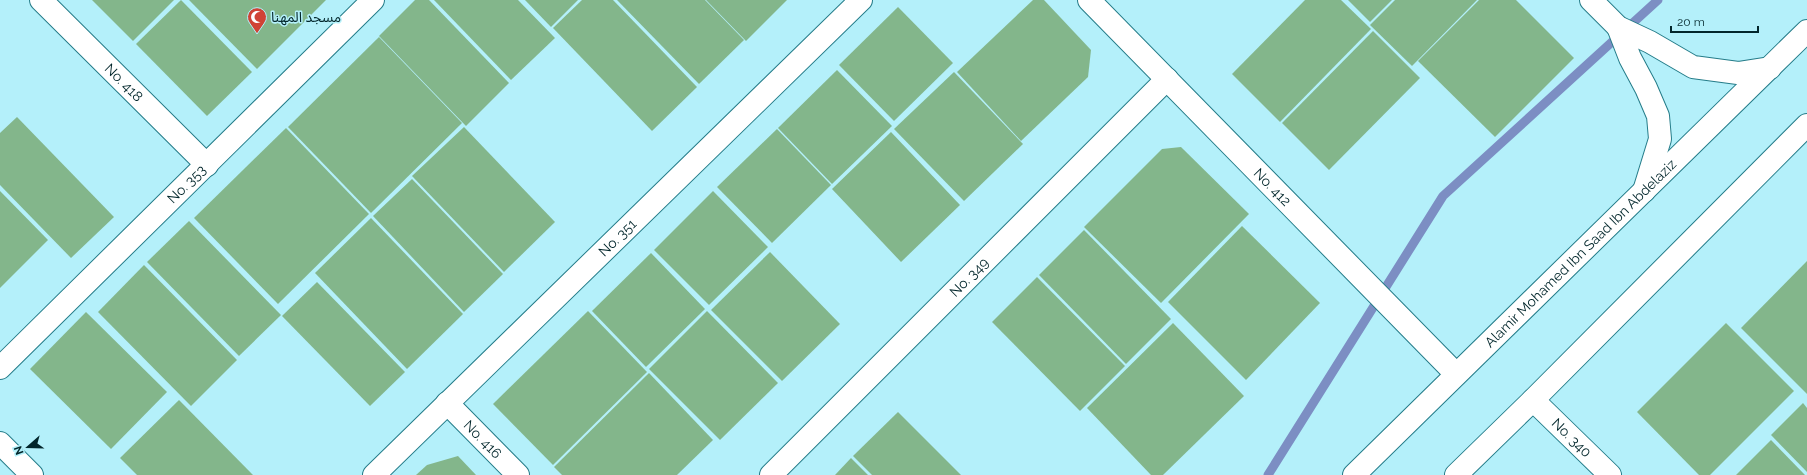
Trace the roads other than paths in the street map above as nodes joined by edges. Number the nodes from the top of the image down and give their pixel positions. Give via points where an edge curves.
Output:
1 (41, 0) edge
2 (374, 0) edge
3 (861, 0) edge
4 (1090, 0) edge
5 (1591, 0) edge
6 (1618, 27) junction
7 (1807, 31) edge
8 (1770, 68) junction
9 (1167, 79) junction
10 (1807, 125) edge
11 (207, 164) junction
12 (1644, 191) junction
13 (0, 368) edge
14 (1456, 374) junction
15 (1533, 400) junction
16 (447, 404) junction
17 (0, 443) edge
18 (32, 475) edge
19 (374, 475) edge
20 (518, 475) edge
21 (771, 475) edge
22 (1354, 475) edge
23 (1456, 475) edge
24 (1610, 475) edge

1 - 11 street, No. 418
2 - 11 street, No. 353
3 - 16 street, No. 351
4 - 9 street, No. 412
5 - 6 street
6 - 8 street via 1693,67 1738,73
6 - 12 street via 1658,116 1660,139
7 - 8 street, Alamir Mohamed Ibn Saad Ibn Abdelaziz
8 - 12 street, Alamir Mohamed Ibn Saad Ibn Abdelaziz
9 - 14 street, No. 412
9 - 21 street, No. 349
10 - 15 street
11 - 13 street, No. 353
12 - 14 street, Alamir Mohamed Ibn Saad Ibn Abdelaziz
14 - 22 street, Alamir Mohamed Ibn Saad Ibn Abdelaziz
15 - 23 street
15 - 24 street, No. 340
16 - 19 street, No. 351
16 - 20 street, No. 416
17 - 18 street

